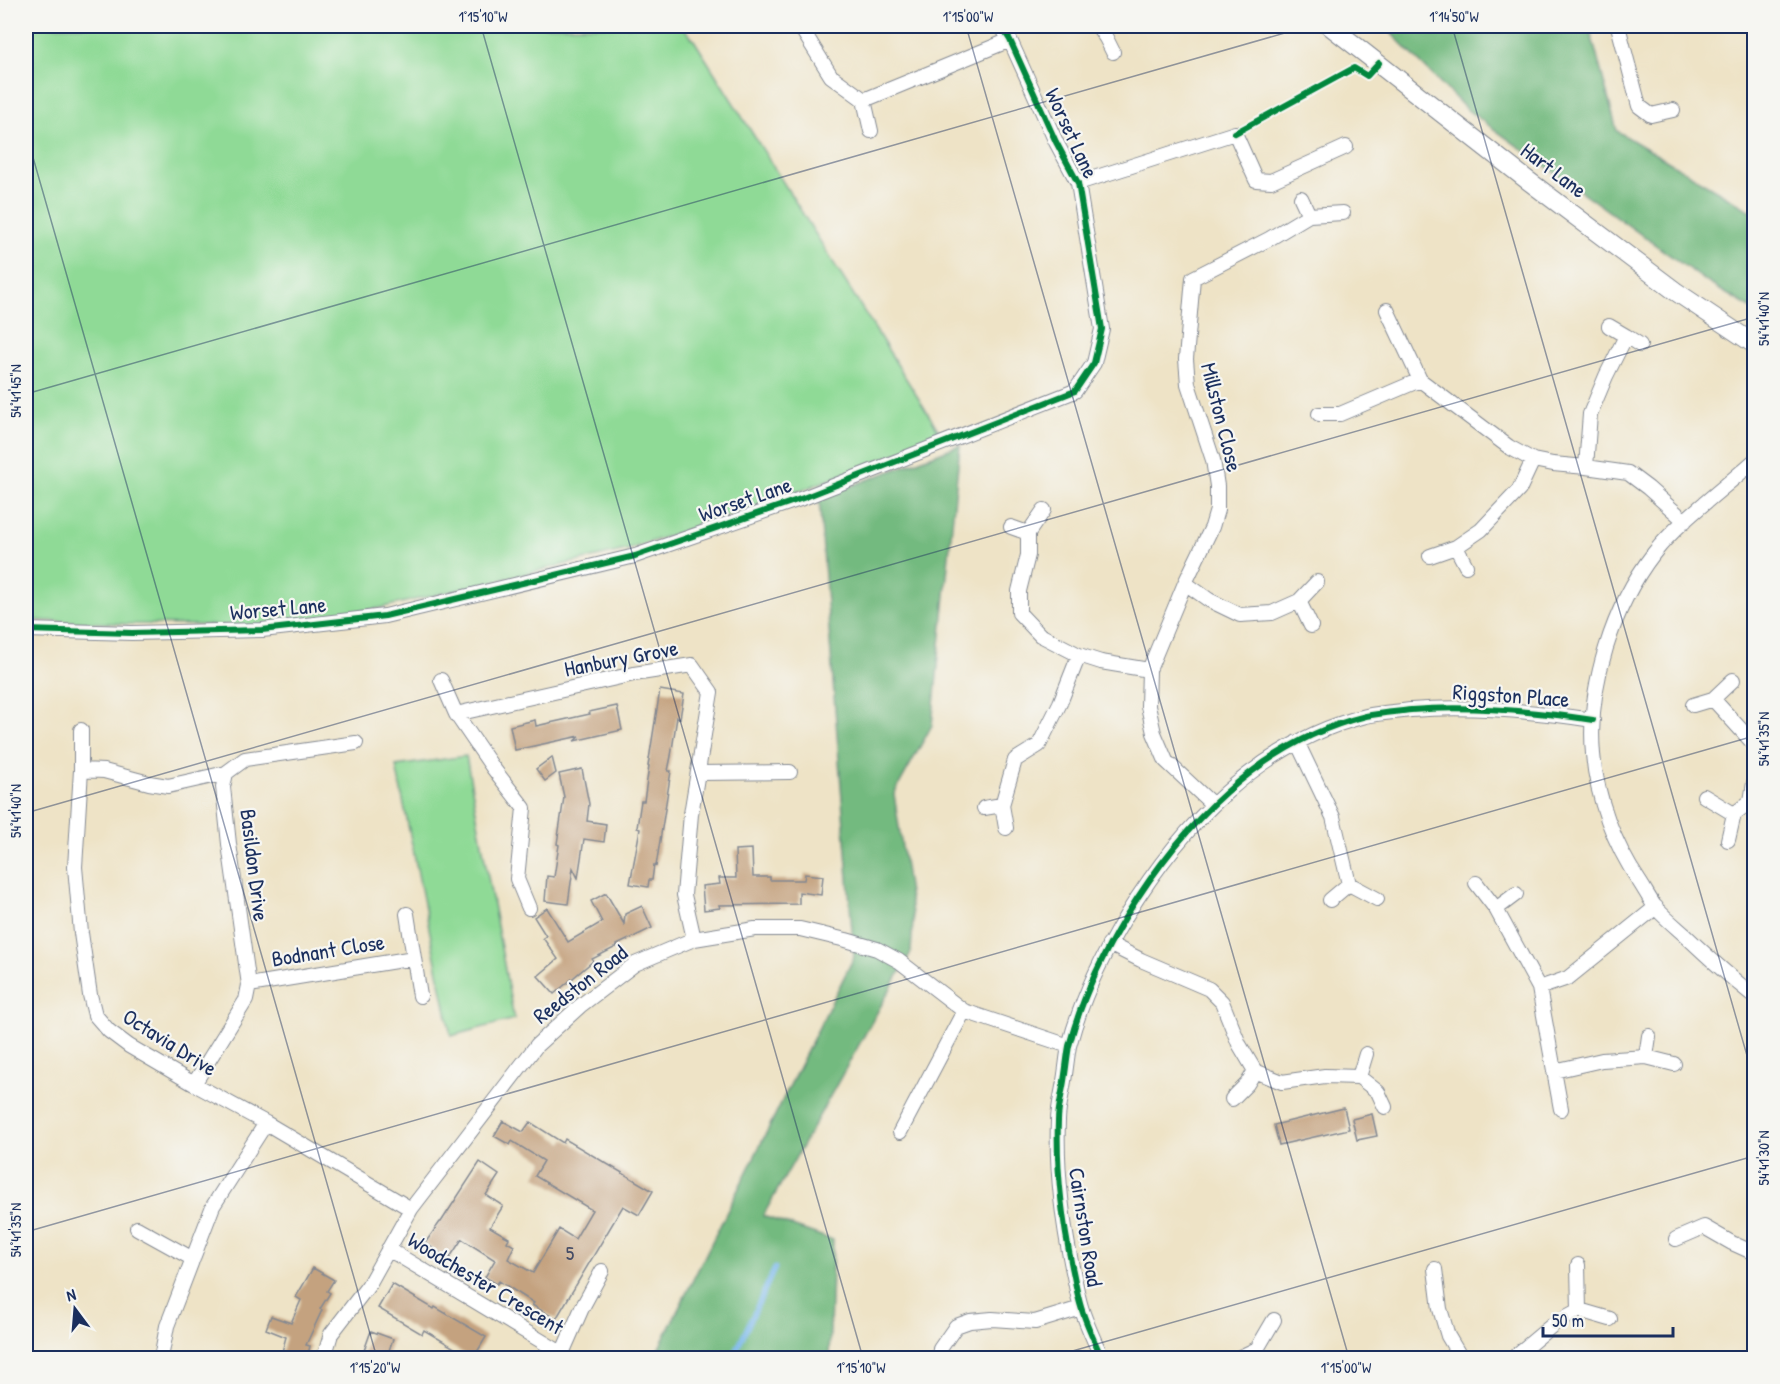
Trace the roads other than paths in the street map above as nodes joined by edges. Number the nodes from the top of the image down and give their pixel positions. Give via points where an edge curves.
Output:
1 (800, 26) edge
2 (1001, 26) edge
3 (1098, 26) edge
4 (1330, 26) edge
5 (1618, 26) edge
6 (1010, 40) junction
7 (1113, 52) dead end
8 (864, 100) junction
9 (1673, 110) dead end
10 (871, 131) dead end
11 (1346, 147) dead end
12 (1078, 183) junction
13 (1301, 198) dead end
14 (1343, 213) dead end
15 (1309, 215) junction
16 (1387, 310) dead end
17 (1609, 326) dead end
18 (1626, 336) junction
19 (1755, 344) edge
20 (1640, 345) dead end
21 (1419, 380) junction
22 (1319, 414) dead end
23 (1533, 460) junction
24 (1755, 461) edge
25 (1586, 467) junction
26 (1044, 510) dead end
27 (1685, 521) junction
28 (1011, 527) dead end
29 (1028, 533) junction
30 (1456, 546) junction
31 (1430, 556) dead end
32 (1466, 566) dead end
33 (1317, 582) dead end
34 (1185, 583) junction
35 (1299, 601) junction
36 (1311, 626) dead end
37 (26, 630) edge
38 (1079, 655) junction
39 (1149, 670) junction
40 (441, 680) dead end
41 (1732, 680) dead end
42 (1713, 699) junction
43 (1693, 705) dead end
44 (1390, 712) joint
45 (456, 714) junction
46 (1593, 720) junction
47 (81, 730) dead end
48 (1297, 742) junction
49 (356, 743) dead end
50 (1755, 744) edge
51 (81, 770) junction
52 (790, 772) dead end
53 (226, 773) junction
54 (698, 773) junction
55 (1755, 783) edge
56 (1704, 796) dead end
57 (1002, 805) junction
58 (1213, 806) junction
59 (984, 807) dead end
60 (1734, 814) junction
61 (1006, 828) dead end
62 (1728, 840) dead end
63 (1476, 883) dead end
64 (1349, 884) junction
65 (1515, 894) dead end
66 (1377, 898) dead end
67 (1330, 900) dead end
68 (1656, 907) junction
69 (529, 908) dead end
70 (1496, 909) junction
71 (407, 915) dead end
72 (694, 939) junction
73 (1109, 944) junction
74 (414, 958) junction
75 (249, 985) junction
76 (1539, 988) junction
77 (420, 996) dead end
78 (1755, 996) edge
79 (964, 1011) junction
80 (1649, 1036) dead end
81 (1069, 1046) junction
82 (1366, 1054) dead end
83 (1646, 1057) junction
84 (1674, 1064) dead end
85 (1255, 1071) junction
86 (1554, 1071) junction
87 (1359, 1077) junction
88 (194, 1084) junction
89 (1232, 1099) dead end
90 (1385, 1107) dead end
91 (1561, 1108) dead end
92 (266, 1123) junction
93 (900, 1132) dead end
94 (411, 1209) junction
95 (137, 1228) dead end
96 (1676, 1239) dead end
97 (388, 1249) junction
98 (1755, 1253) edge
99 (193, 1259) junction
100 (1578, 1265) dead end
101 (1435, 1269) dead end
102 (602, 1271) dead end
103 (1081, 1308) junction
104 (1580, 1310) junction
105 (1610, 1319) dead end
106 (1274, 1320) dead end
107 (562, 1356) edge
108 (161, 1359) edge
109 (324, 1359) edge
110 (940, 1359) edge
111 (1102, 1359) edge
112 (1238, 1359) edge
113 (1461, 1359) edge
114 (1513, 1359) edge

1 - 8 street via 831,76
2 - 6 street, Worset Lane
3 - 7 street
4 - 19 street, Hart Lane via 1666,285
5 - 9 street via 1639,106 1651,115
6 - 8 street
6 - 12 street, Worset Lane
8 - 10 street
11 - 12 street via 1271,181 1263,181 1256,180 1235,132
12 - 37 street, Worset Lane via 1102,329 1094,363 1075,392 803,498 635,556 385,616 262,630
13 - 15 street
14 - 15 street, Millston Close
15 - 34 street, Millston Close via 1193,278 1186,359 1188,384 1213,460 1217,510
16 - 21 street
17 - 18 street
18 - 20 street
18 - 25 street via 1590,414
21 - 22 street via 1340,414
21 - 23 street via 1509,447
23 - 25 street
23 - 30 street via 1519,490 1481,530
24 - 27 street
25 - 27 street via 1628,473
26 - 29 street
27 - 46 street via 1654,553 1626,598 1599,674
28 - 29 street
29 - 38 street via 1028,555 1018,591 1019,613 1040,635
30 - 31 street
30 - 32 street
33 - 35 street
34 - 35 street via 1240,615 1272,613
34 - 39 street, Millston Close
35 - 36 street
38 - 39 street
38 - 57 street via 1039,745 1015,760
39 - 58 street, Millston Close via 1148,706 1166,761
40 - 45 street
41 - 42 street
42 - 43 street
42 - 50 street
44 - 46 street, Riggston Place via 1484,709
44 - 48 street, Cairnston Road via 1356,719
45 - 54 street, Hanbury Grove via 692,665 711,692
45 - 69 street via 524,808 517,879
46 - 68 street via 1593,754 1610,827 1628,865
47 - 51 street, Octavia Drive
48 - 58 street, Cairnston Road via 1243,779
48 - 64 street via 1333,817
49 - 53 street via 245,759
51 - 53 street via 104,771 168,786
51 - 88 street, Octavia Drive via 75,867 94,1015 129,1046
52 - 54 street
53 - 75 street, Basildon Drive via 223,787
54 - 72 street, Hanbury Grove via 684,895
55 - 60 street via 1751,801
56 - 60 street
57 - 59 street
57 - 61 street
58 - 73 street, Cairnston Road via 1161,862
60 - 62 street
63 - 70 street
64 - 66 street
64 - 67 street
65 - 70 street
68 - 76 street via 1568,978
68 - 78 street
70 - 76 street
71 - 74 street
72 - 79 street, Reedston Road via 755,929 800,929 846,940 899,961
72 - 94 street, Reedston Road via 635,964 537,1045
73 - 81 street, Cairnston Road via 1086,993
73 - 85 street via 1209,989 1222,1002
74 - 75 street, Bodnant Close
74 - 77 street
75 - 88 street, Basildon Drive via 246,1000
76 - 86 street
79 - 81 street, Reedston Road
79 - 93 street
80 - 83 street
81 - 103 street, Cairnston Road via 1058,1118 1058,1173 1063,1221
82 - 87 street
83 - 84 street
83 - 86 street via 1602,1060
85 - 87 street via 1282,1082 1325,1076
85 - 89 street
86 - 91 street
87 - 90 street via 1378,1092
88 - 92 street, Octavia Drive
92 - 94 street, Octavia Drive
92 - 99 street via 213,1206
94 - 97 street, Reedston Road
95 - 99 street
96 - 98 street via 1704,1227
97 - 107 street, Woodchester Crescent
97 - 109 street, Reedston Road via 368,1286 331,1334
99 - 108 street via 167,1326
100 - 104 street
101 - 113 street via 1440,1309 1448,1336
102 - 107 street, Woodchester Crescent
103 - 110 street via 1035,1322 992,1319 963,1323 956,1326 940,1349
103 - 111 street, Cairnston Road
104 - 105 street
104 - 114 street via 1555,1323
106 - 112 street via 1257,1349

